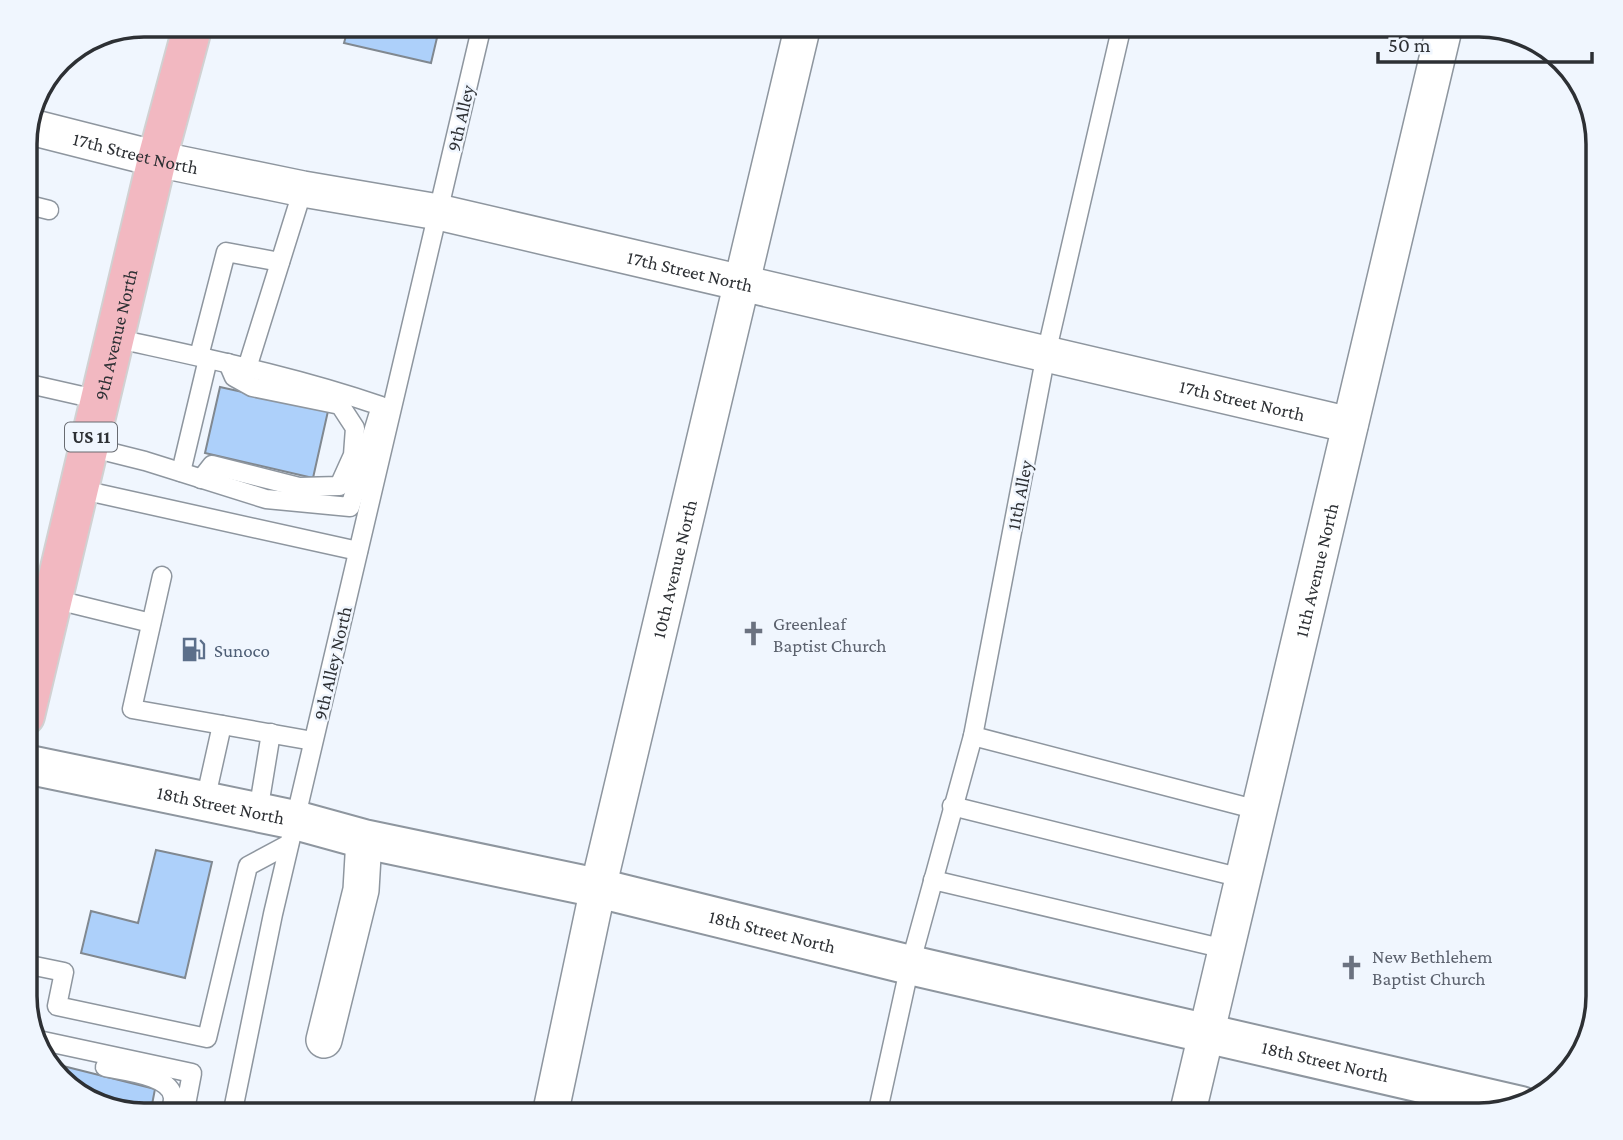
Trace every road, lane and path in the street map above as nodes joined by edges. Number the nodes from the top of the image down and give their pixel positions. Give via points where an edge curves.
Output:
1 (180, 37) edge
2 (190, 37) edge
3 (479, 37) edge
4 (800, 37) edge
5 (1119, 37) edge
6 (1442, 37) edge
7 (38, 129) edge
8 (157, 159) junction
9 (303, 189) junction
10 (37, 206) edge
11 (49, 209) dead end
12 (438, 212) junction
13 (280, 262) junction
14 (742, 283) junction
15 (114, 338) junction
16 (1046, 354) junction
17 (203, 358) junction
18 (228, 363) junction
19 (247, 368) junction
20 (37, 386) edge
21 (100, 400) junction
22 (1350, 425) junction
23 (89, 447) junction
24 (181, 472) junction
25 (201, 479) junction
26 (79, 489) junction
27 (358, 551) junction
28 (162, 576) dead end
29 (53, 599) junction
30 (151, 623) junction
31 (37, 666) edge
32 (222, 724) junction
33 (271, 733) junction
34 (972, 736) junction
35 (313, 741) junction
36 (37, 766) edge
37 (205, 801) junction
38 (952, 806) junction
39 (1258, 810) junction
40 (258, 812) junction
41 (292, 832) junction
42 (364, 839) junction
43 (1242, 878) junction
44 (933, 880) junction
45 (598, 888) junction
46 (1225, 948) junction
47 (910, 965) junction
48 (37, 966) edge
49 (1205, 1033) junction
50 (324, 1040) dead end
51 (49, 1045) edge
52 (62, 1045) junction
53 (1498, 1101) edge
54 (172, 1103) edge
55 (186, 1103) edge
56 (234, 1103) edge
57 (553, 1103) edge
58 (880, 1103) edge
59 (1190, 1103) edge

1 - 8 main road, 9th Avenue North / US 11
2 - 8 main road, 9th Avenue North / US 11
3 - 12 lane, 9th Alley
4 - 14 street, 10th Avenue North
5 - 16 lane, 11th Alley
6 - 22 street, 11th Avenue North
7 - 8 street, 17th Street North
8 - 9 street, 17th Street North
8 - 15 main road, 9th Avenue North / US 11
9 - 12 street, 17th Street North
9 - 13 lane
10 - 11 lane
12 - 14 street, 17th Street North
12 - 27 lane, 9th Alley North
13 - 17 lane via 226,252
13 - 19 lane
14 - 16 street, 17th Street North
14 - 45 street, 10th Avenue North
15 - 17 lane
15 - 21 main road, 9th Avenue North / US 11
16 - 22 street, 17th Street North
16 - 34 lane, 11th Alley
17 - 18 lane
17 - 24 lane
18 - 19 lane
18 - 25 lane via 234,377 252,387 340,405 355,428 353,455 339,486 299,487 212,465
19 - 25 lane via 381,407 349,506 266,499
20 - 21 lane
21 - 23 main road, 9th Avenue North / US 11
22 - 39 street, 11th Avenue North
23 - 24 lane
23 - 26 main road, 9th Avenue North / US 11
24 - 25 lane
26 - 27 lane
26 - 29 main road, 9th Avenue North / US 11
27 - 35 lane, 9th Alley North
28 - 30 lane
29 - 30 lane
29 - 31 main road, 9th Avenue North / US 11
30 - 32 lane via 132,709
32 - 33 lane
32 - 37 lane
33 - 35 lane
33 - 40 lane
34 - 38 lane, 11th Alley
34 - 39 lane
35 - 41 lane, 9th Alley North
36 - 37 main road, 18th Street North
37 - 40 main road, 18th Street North
38 - 43 lane
38 - 44 lane, 11th Alley
39 - 43 street, 11th Avenue North
40 - 41 main road, 18th Street North
41 - 42 main road, 18th Street North
41 - 48 lane via 248,866 207,1038 57,1006 64,972
41 - 56 lane, 9th Alley North
42 - 45 main road, 18th Street North
42 - 50 street via 361,890
43 - 46 street, 11th Avenue North
44 - 46 lane
44 - 47 lane, 11th Alley
45 - 47 main road, 18th Street North
45 - 57 street, 10th Avenue North
46 - 49 street, 11th Avenue North
47 - 49 main road, 18th Street North
47 - 58 lane, 11th Alley
49 - 53 main road, 18th Street North
49 - 59 street, 11th Avenue North
51 - 52 lane
52 - 54 lane via 74,1059 159,1079 169,1087
52 - 55 lane via 192,1073

